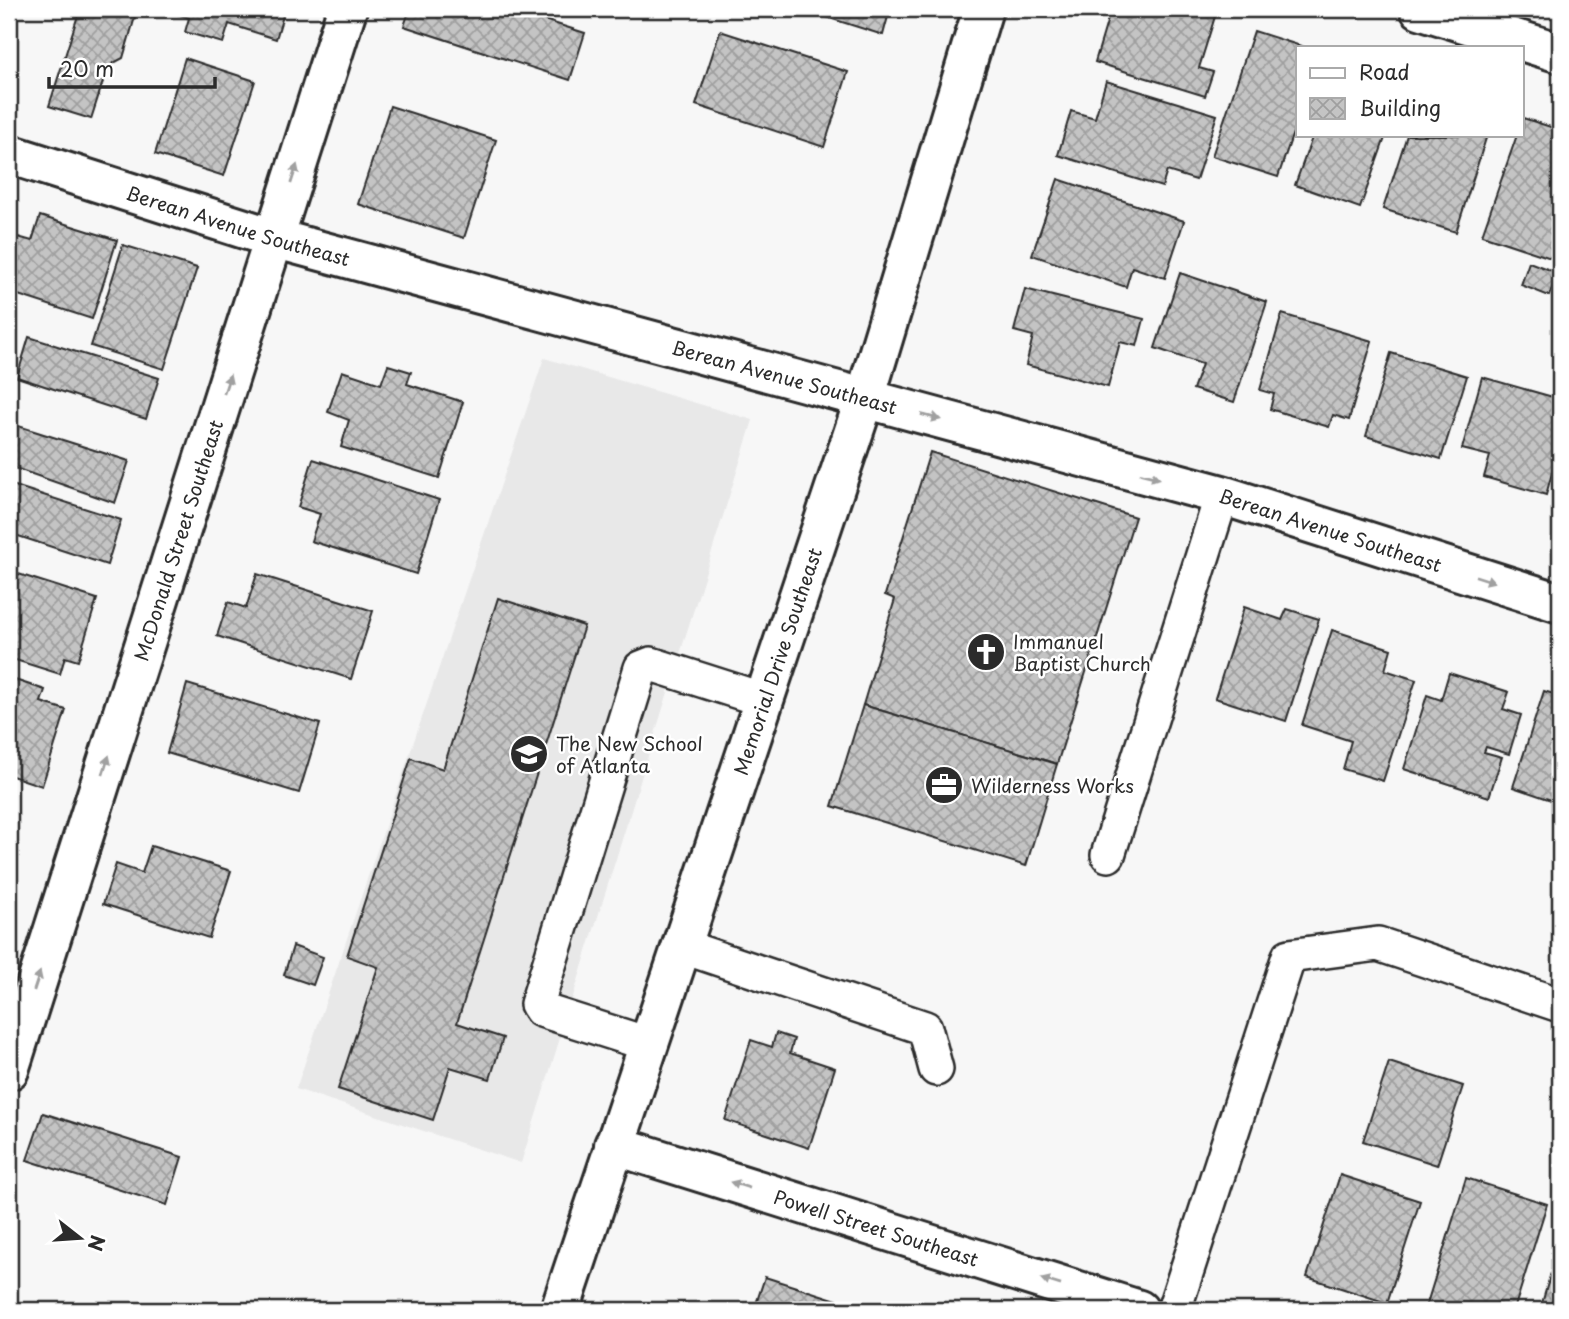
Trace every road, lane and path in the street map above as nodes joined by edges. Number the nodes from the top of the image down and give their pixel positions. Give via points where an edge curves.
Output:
1 (347, 9) edge
2 (983, 9) edge
3 (1420, 9) edge
4 (1560, 53) edge
5 (9, 154) edge
6 (273, 239) junction
7 (865, 398) junction
8 (1222, 495) junction
9 (1560, 603) edge
10 (764, 699) junction
11 (1108, 855) dead end
12 (681, 946) junction
13 (1560, 1005) edge
14 (648, 1044) junction
15 (936, 1069) dead end
16 (9, 1070) edge
17 (614, 1145) junction
18 (559, 1310) edge
19 (1139, 1310) edge
20 (1174, 1310) edge

6 -> 1 street, McDonald Street Southeast
2 - 7 street, Memorial Drive Southeast
3 - 4 street
5 - 6 street, Berean Avenue Southeast
6 - 7 street, Berean Avenue Southeast
16 -> 6 street, McDonald Street Southeast
7 -> 8 street, Berean Avenue Southeast
7 - 10 street, Memorial Drive Southeast
8 -> 9 street, Berean Avenue Southeast
8 - 11 lane
10 - 12 street, Memorial Drive Southeast
10 - 14 lane via 651,664 641,668 537,1004 541,1010
12 - 14 street, Memorial Drive Southeast
12 - 15 lane via 925,1028
13 - 20 lane via 1378,944 1289,956
14 - 17 street, Memorial Drive Southeast
17 - 18 street, Memorial Drive Southeast
19 -> 17 street, Powell Street Southeast

